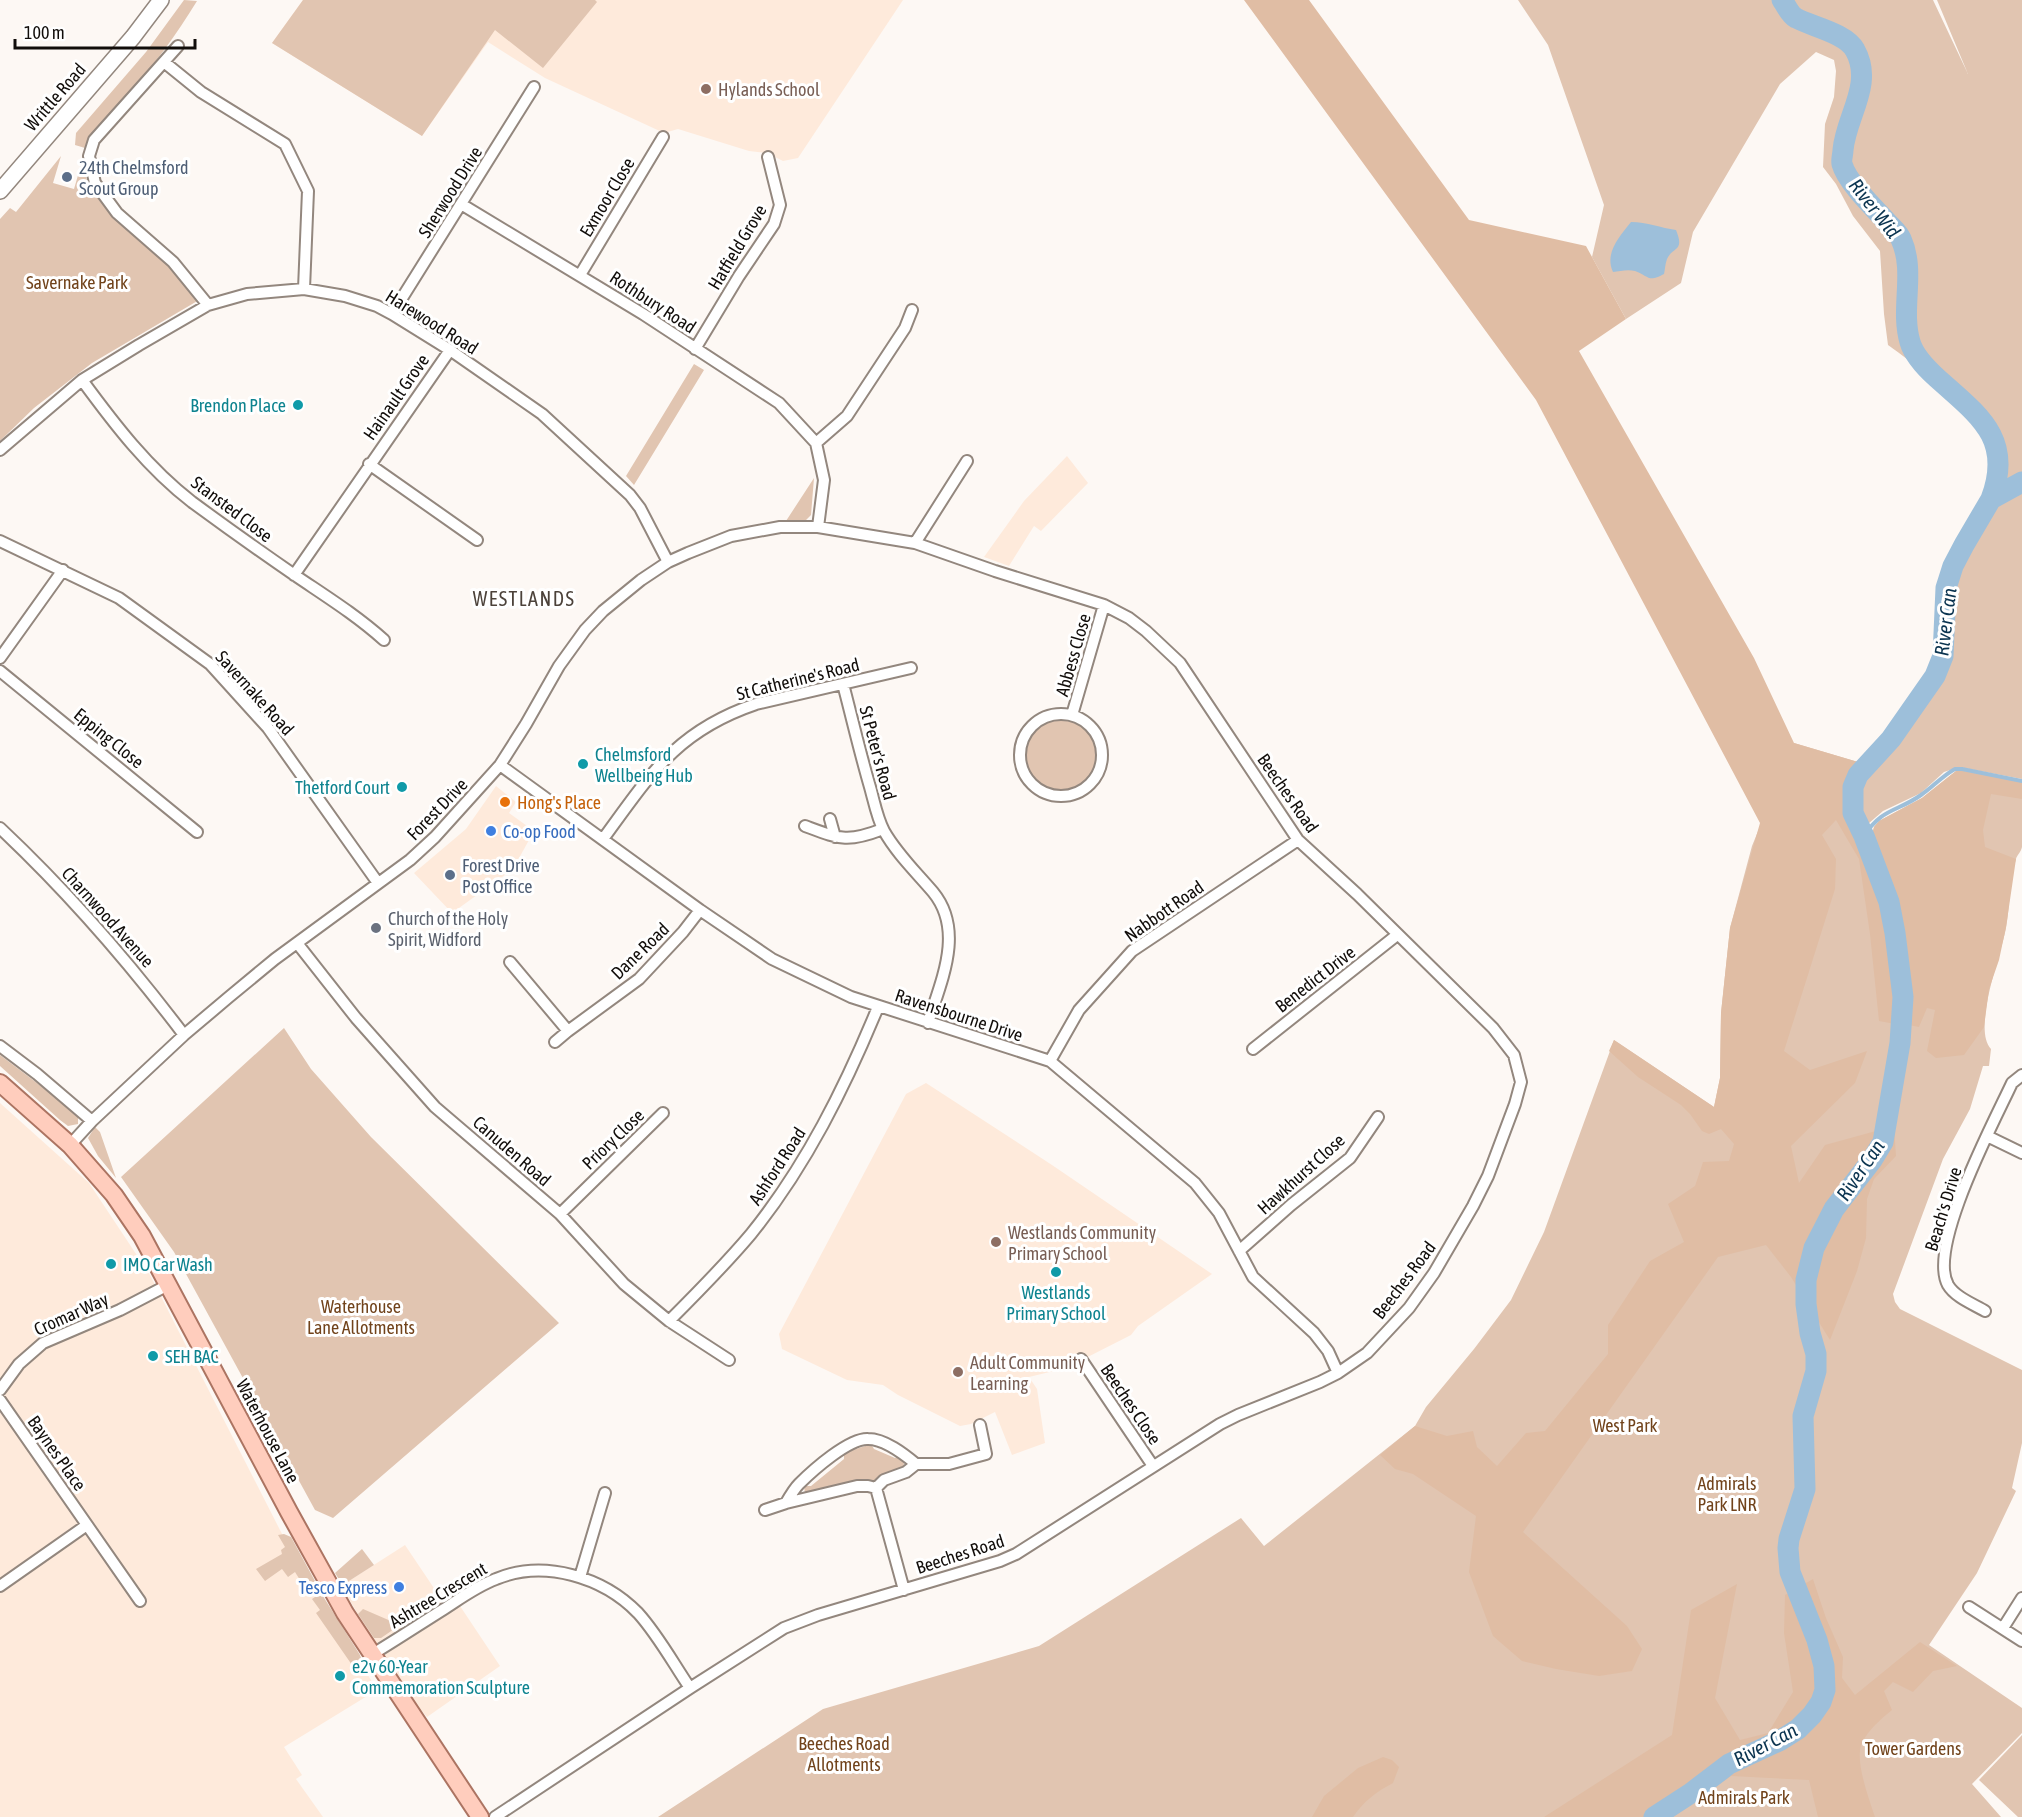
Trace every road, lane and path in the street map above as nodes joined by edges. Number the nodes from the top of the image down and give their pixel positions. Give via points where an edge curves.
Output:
1 (161, 0) edge
2 (178, 46) dead end
3 (164, 62) junction
4 (534, 87) dead end
5 (663, 137) dead end
6 (768, 157) dead end
7 (0, 191) edge
8 (461, 204) junction
9 (580, 274) junction
10 (304, 288) junction
11 (208, 305) junction
12 (912, 310) dead end
13 (392, 314) junction
14 (695, 349) junction
15 (450, 350) junction
16 (82, 381) junction
17 (816, 443) junction
18 (0, 450) edge
19 (967, 461) dead end
20 (369, 464) junction
21 (819, 527) junction
22 (477, 540) dead end
23 (0, 541) edge
24 (915, 543) junction
25 (668, 562) junction
26 (63, 570) junction
27 (294, 575) junction
28 (1104, 605) junction
29 (384, 640) dead end
30 (0, 658) edge
31 (911, 668) dead end
32 (0, 671) edge
33 (843, 684) junction
34 (1072, 715) junction
35 (500, 765) junction
36 (830, 819) dead end
37 (805, 826) dead end
38 (0, 828) edge
39 (883, 829) junction
40 (197, 832) dead end
41 (835, 837) junction
42 (603, 839) junction
43 (1298, 840) junction
44 (378, 884) junction
45 (700, 910) junction
46 (1397, 935) junction
47 (297, 943) junction
48 (510, 962) dead end
49 (878, 1007) junction
50 (928, 1023) junction
51 (568, 1031) junction
52 (184, 1035) junction
53 (555, 1042) dead end
54 (0, 1046) edge
55 (1253, 1050) dead end
56 (1050, 1061) junction
57 (2022, 1075) edge
58 (0, 1083) edge
59 (663, 1113) dead end
60 (1378, 1117) dead end
61 (92, 1120) junction
62 (1987, 1136) junction
63 (70, 1145) junction
64 (2022, 1153) edge
65 (560, 1214) junction
66 (1239, 1251) junction
67 (168, 1285) junction
68 (1985, 1311) dead end
69 (669, 1321) junction
70 (1082, 1359) dead end
71 (729, 1360) dead end
72 (1338, 1372) junction
73 (0, 1390) edge
74 (0, 1400) edge
75 (980, 1425) dead end
76 (916, 1464) junction
77 (1153, 1467) junction
78 (876, 1488) junction
79 (604, 1493) dead end
80 (786, 1503) junction
81 (765, 1510) dead end
82 (87, 1525) junction
83 (580, 1577) junction
84 (0, 1586) edge
85 (904, 1590) junction
86 (2022, 1598) edge
87 (140, 1601) dead end
88 (1969, 1607) dead end
89 (2003, 1628) junction
90 (2022, 1641) edge
91 (371, 1655) junction
92 (690, 1688) junction
93 (480, 1817) edge
94 (495, 1817) edge

1 - 7 street, Writtle Road
2 - 3 street
3 - 10 street via 201,92 285,144 308,191
3 - 11 street via 94,140 89,156 95,183 117,213 173,262
4 - 8 street, Sherwood Drive
5 - 9 street, Exmoor Close
6 - 14 street, Hatfield Grove via 780,205 774,224
8 - 9 street, Rothbury Road
8 - 13 street, Sherwood Drive
9 - 14 street, Rothbury Road
10 - 11 street, Harewood Road via 247,294
10 - 13 street, Harewood Road via 362,300
11 - 16 street, Harewood Road
12 - 17 street via 905,328 847,416
13 - 15 street, Harewood Road
14 - 17 street, Rothbury Road via 779,403
15 - 20 street, Hainault Grove
15 - 25 street, Harewood Road via 542,414 624,490 640,508
16 - 18 street, Harewood Road
16 - 27 street, Stansted Close via 131,443 164,477
17 - 21 street via 824,480
19 - 24 street
20 - 22 street, Hainault Grove
20 - 27 street, Hainault Grove
21 - 24 street, Forest Drive
21 - 25 street, Forest Drive via 780,527 731,536
23 - 26 street, Savernake Road
24 - 28 street, Beeches Road
25 - 35 street, Forest Drive via 621,595 585,630
26 - 30 street
26 - 44 street, Savernake Road via 119,598 210,664 268,728
27 - 29 street, Stansted Close via 360,618
28 - 34 street, Abbess Close
28 - 43 street, Beeches Road via 1129,618 1180,663
31 - 33 street, St Catherine's Road
32 - 40 street, Epping Close
33 - 39 street, St Peter's Road
33 - 42 street, St Catherine's Road via 756,704 710,723 653,771
34 - 34 street, Abbess Close via 1046,717 1034,724 1021,746 1020,760 1027,778 1041,792 1055,796 1082,792 1100,771 1101,743 1085,721
35 - 42 street, Ravensbourne Drive
35 - 44 street, Forest Drive via 435,837
36 - 41 street
37 - 41 street
38 - 52 street, Charnwood Avenue via 82,910
39 - 41 street via 859,838
39 - 50 street, St Peter's Road via 939,900 950,932 949,954
42 - 45 street, Ravensbourne Drive
43 - 46 street, Beeches Road
43 - 56 street, Nabbott Road via 1132,951 1079,1010
44 - 47 street, Forest Drive
45 - 49 street, Ravensbourne Drive via 772,959
45 - 51 street, Dane Road via 639,979
46 - 55 street, Benedict Drive
46 - 72 street, Beeches Road via 1493,1028 1514,1055 1521,1082 1488,1176 1434,1273 1409,1308 1367,1353
47 - 52 street, Forest Drive
47 - 65 street, Canuden Road via 356,1018 435,1107
48 - 51 street
49 - 50 street, Ravensbourne Drive
49 - 69 street, Ashford Road via 840,1092 781,1192 735,1253
50 - 56 street, Ravensbourne Drive
51 - 53 street, Dane Road
52 - 61 street, Forest Drive
54 - 61 street
56 - 66 street, Ravensbourne Drive via 1195,1184 1219,1213
57 - 62 street, Beach's Drive via 2012,1083
58 - 63 main road, Waterhouse Lane
59 - 65 street, Priory Close
60 - 66 street, Hawkhurst Close via 1350,1158
61 - 63 street, Forest Drive
62 - 64 street
62 - 68 street, Beach's Drive via 1964,1185 1942,1266 1948,1286
63 - 67 main road, Waterhouse Lane via 114,1195
65 - 69 street, Canuden Road via 624,1284
66 - 72 street, Ravensbourne Drive via 1253,1277 1314,1333
67 - 73 street, Cromar Way via 43,1342 19,1364
67 - 91 main road, Waterhouse Lane via 322,1572
69 - 71 street, Canuden Road
70 - 77 street, Beeches Close
72 - 77 street, Beeches Road via 1238,1415
74 - 82 street, Baynes Place
75 - 76 street via 986,1454 949,1464
76 - 78 street
76 - 80 street via 878,1441 865,1438 840,1450 798,1484
77 - 85 street, Beeches Road via 1016,1554
78 - 80 street via 857,1486
78 - 85 street
79 - 83 street
80 - 81 street
82 - 84 street
82 - 87 street, Baynes Place
83 - 91 street, Ashtree Crescent via 541,1571 497,1578
83 - 92 street, Ashtree Crescent via 614,1593 639,1614
85 - 92 street, Beeches Road via 784,1628
86 - 89 street
88 - 89 street
89 - 90 street
91 - 93 main road, Waterhouse Lane
92 - 94 street, Beeches Road

